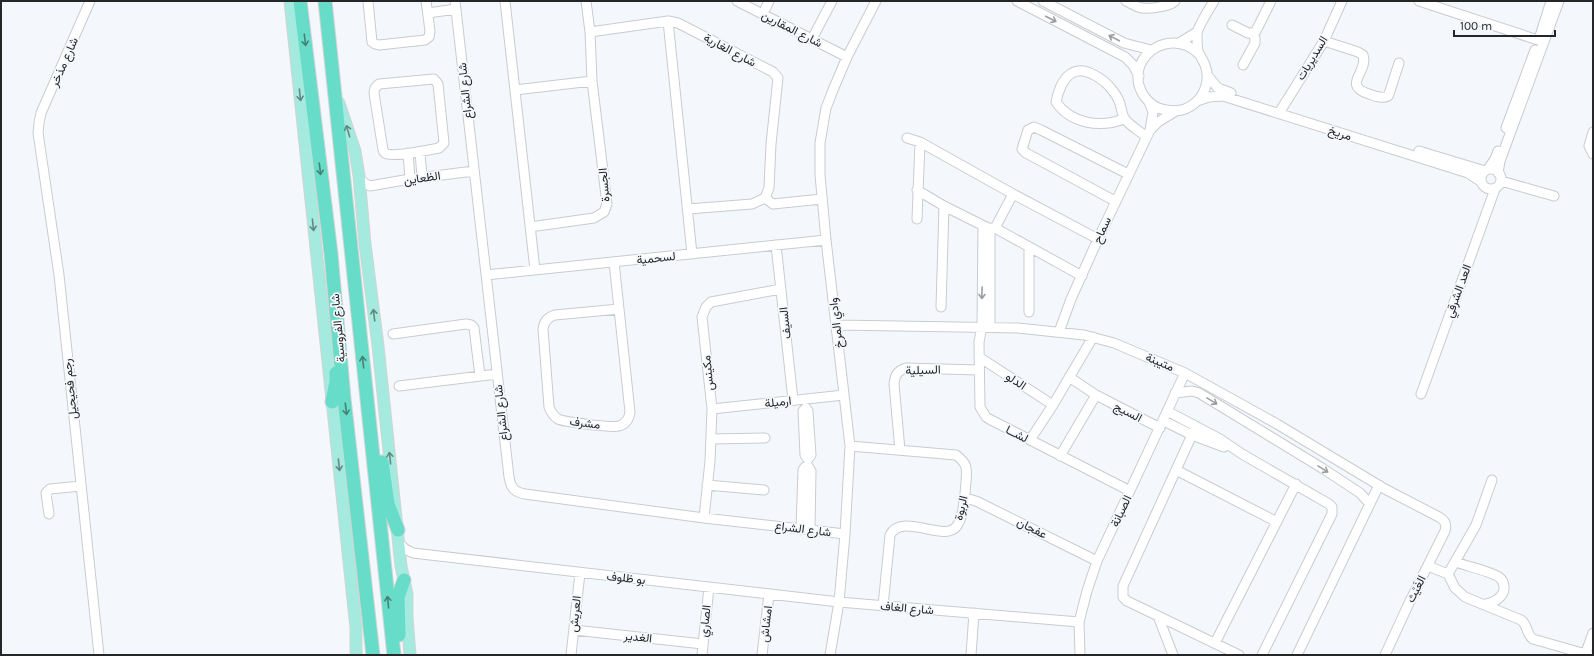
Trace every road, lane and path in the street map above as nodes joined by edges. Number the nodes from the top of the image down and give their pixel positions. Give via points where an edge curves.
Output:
1 (90, 1) edge
2 (290, 1) edge
3 (300, 1) edge
4 (326, 1) edge
5 (368, 1) edge
6 (426, 1) edge
7 (505, 1) edge
8 (586, 1) edge
9 (737, 1) edge
10 (770, 1) edge
11 (832, 1) edge
12 (876, 1) edge
13 (1017, 1) edge
14 (1043, 1) edge
15 (1126, 1) edge
16 (1175, 1) edge
17 (1214, 1) edge
18 (1271, 1) edge
19 (1419, 1) edge
20 (1552, 1) edge
21 (1559, 1) edge
22 (1339, 2) edge
23 (455, 5) edge
24 (428, 13) junction
25 (763, 14) junction
26 (668, 21) junction
27 (1232, 25) dead end
28 (590, 32) junction
29 (1198, 32) junction
30 (1252, 34) junction
31 (812, 39) junction
32 (1324, 41) junction
33 (1541, 41) junction
34 (1179, 43) junction
35 (1151, 50) junction
36 (1199, 54) junction
37 (847, 57) junction
38 (1399, 63) dead end
39 (1243, 65) dead end
40 (1207, 75) junction
41 (1138, 76) junction
42 (592, 81) junction
43 (333, 85) junction
44 (515, 90) junction
45 (1197, 101) junction
46 (1149, 102) junction
47 (1176, 111) junction
48 (1281, 111) junction
49 (1124, 119) junction
50 (38, 123) joint
51 (1593, 132) edge
52 (1148, 133) junction
53 (907, 138) dead end
54 (920, 142) junction
55 (420, 152) junction
56 (408, 153) junction
57 (1593, 154) edge
58 (1487, 170) junction
59 (474, 171) junction
60 (1128, 174) junction
61 (422, 177) junction
62 (1500, 177) junction
63 (410, 179) junction
64 (359, 180) junction
65 (1480, 181) junction
66 (370, 186) junction
67 (1495, 189) junction
68 (917, 190) junction
69 (1013, 194) junction
70 (1554, 196) dead end
71 (765, 198) junction
72 (361, 199) junction
73 (822, 199) junction
74 (1115, 201) junction
75 (944, 206) junction
76 (688, 209) junction
77 (917, 220) dead end
78 (530, 227) junction
79 (990, 227) junction
80 (1098, 239) junction
81 (826, 240) junction
82 (776, 245) junction
83 (1029, 248) junction
84 (331, 254) junction
85 (692, 254) junction
86 (614, 262) junction
87 (535, 270) junction
88 (486, 275) junction
89 (1082, 276) junction
90 (781, 289) junction
91 (941, 307) dead end
92 (619, 309) junction
93 (1029, 312) dead end
94 (837, 325) junction
95 (986, 327) junction
96 (1059, 332) junction
97 (393, 334) dead end
98 (1093, 337) junction
99 (979, 357) junction
100 (979, 370) junction
101 (1185, 373) junction
102 (497, 374) junction
103 (480, 376) junction
104 (1069, 377) junction
105 (399, 386) dead end
106 (1175, 393) junction
107 (1421, 394) dead end
108 (844, 395) junction
109 (1096, 395) junction
110 (367, 398) junction
111 (793, 400) junction
112 (332, 402) junction
113 (805, 403) junction
114 (1053, 405) junction
115 (712, 409) junction
116 (1167, 411) junction
117 (1162, 424) junction
118 (1196, 426) junction
119 (1192, 435) junction
120 (765, 438) dead end
121 (711, 439) junction
122 (1030, 440) junction
123 (807, 442) dead end
124 (850, 446) junction
125 (900, 450) junction
126 (1242, 454) junction
127 (1060, 456) junction
128 (1176, 470) junction
129 (1492, 480) dead end
130 (1296, 484) junction
131 (707, 485) junction
132 (807, 485) dead end
133 (1379, 485) junction
134 (81, 486) junction
135 (764, 490) dead end
136 (1130, 491) junction
137 (965, 498) junction
138 (1370, 504) junction
139 (49, 514) dead end
140 (704, 518) junction
141 (1277, 522) junction
142 (1445, 524) joint
143 (805, 528) junction
144 (358, 529) junction
145 (845, 534) junction
146 (398, 537) junction
147 (413, 553) junction
148 (1097, 561) junction
149 (1456, 562) junction
150 (401, 566) junction
151 (1428, 566) junction
152 (580, 572) junction
153 (1448, 574) junction
154 (404, 580) junction
155 (709, 587) junction
156 (770, 594) junction
157 (839, 602) junction
158 (1486, 604) junction
159 (882, 606) junction
160 (974, 613) junction
161 (1158, 616) junction
162 (1079, 622) junction
163 (574, 630) junction
164 (1593, 633) edge
165 (1215, 643) junction
166 (703, 644) junction
167 (99, 655) edge
168 (356, 655) edge
169 (364, 655) edge
170 (373, 655) edge
171 (394, 655) edge
172 (399, 655) edge
173 (410, 655) edge
174 (571, 655) edge
175 (702, 655) edge
176 (762, 655) edge
177 (830, 655) edge
178 (971, 655) edge
179 (1080, 655) edge
180 (1173, 655) edge
181 (1239, 655) edge
182 (1262, 655) edge
183 (1297, 655) edge
184 (1385, 655) edge
185 (1586, 655) edge

1 - 50 street, شارع مذخر
2 -> 112 main road, شارع الفروسية
3 -> 84 highway, شارع الفروسية
4 - 43 highway, شارع الفروسية
5 - 24 street via 372,42 375,44 425,40 429,37 430,31
6 - 24 street
7 - 44 street
8 - 28 street, الجسرة
9 - 25 street, شارع المقارين
10 - 25 street
11 - 31 street
12 - 37 street, وادي المرخ
13 -> 41 street via 1125,57 1133,65
35 -> 14 street via 1124,43
15 - 16 street via 1138,7 1149,8 1170,5
17 - 29 street
18 - 30 street
19 - 33 street
20 - 33 street
21 - 33 street
22 - 32 street, السديريات
23 - 24 street
23 - 59 street, شارع الشراع
25 - 31 street, شارع المقارين
26 - 28 street
26 - 71 street, شارع الغارية via 691,29 773,72 778,78 769,188
26 - 76 street
27 - 30 street
28 - 42 street, الجسرة
29 - 34 street
29 - 36 street
30 - 39 street via 1255,43
31 - 37 street, شارع المقارين
32 - 38 street via 1363,55 1357,88 1383,98 1389,94
32 - 48 street, السديريات
33 - 58 street via 1495,160
33 - 62 street via 1500,161
34 - 35 street via 1167,43
34 - 36 street via 1190,46
35 - 41 street via 1141,64
36 - 40 street via 1205,64
37 - 73 street, وادي المرخ via 823,123 819,158
40 - 45 street via 1204,92
40 - 48 street, مريخ via 1218,88
41 - 46 street via 1140,87
42 - 44 street
42 - 78 street, الجسرة via 607,204 604,212 594,218
64 -> 43 main road, شارع الفروسية via 355,151
110 -> 43 highway, شارع الفروسية
44 - 78 street
45 - 47 street via 1187,108
45 - 48 street, مريخ via 1223,96
46 - 47 street via 1164,110
46 - 52 street, سماح via 1153,112
47 - 52 street, سماح via 1158,122
48 - 58 street, مريخ via 1472,168
48 - 65 street, مريخ via 1468,173
49 - 49 street via 1121,106 1106,82 1080,71 1072,72 1066,78 1056,102 1063,112 1082,121 1099,124
49 - 52 street
50 - 134 street, رجم فحيحيل via 59,275
51 - 57 street via 1589,146
52 - 60 street, سماح
53 - 54 street
54 - 68 street
54 - 69 street
55 - 56 street
55 - 56 street via 439,148 444,143 438,84 434,79 379,84 374,93 382,150 388,154
55 - 61 street
56 - 63 street
58 - 62 street via 1493,169
58 - 65 street
59 - 61 street, الظعاين
59 - 88 street, شارع الشراع
60 - 74 street, سماح
60 - 74 street via 1034,127 1028,130 1022,149 1026,154
61 - 63 street, الظعاين
62 - 67 street via 1499,185
62 - 70 street
63 - 66 street, الظعاين
64 - 66 street
64 - 72 main road, شارع الفروسية
65 - 67 street via 1485,188
66 - 72 street
67 - 107 street, العد الشرقي
68 - 75 street
68 - 77 street
69 - 79 street
69 - 80 street
71 - 73 street via 773,204
71 - 76 street via 752,204
146 -> 72 main road, شارع الفروسية
73 - 81 street, وادي المرخ
74 - 80 street, سماح
75 - 79 street
75 - 91 street
76 - 85 street
78 - 87 street
79 - 83 street
79 - 95 street, لشــا
80 - 89 street, سماح
81 - 82 street, لسحمية
81 - 94 street, وادي المرخ
82 - 85 street, لسحمية
82 - 90 street, السيف
83 - 89 street
83 - 93 street
84 - 112 highway via 328,280 336,373
84 -> 144 highway, شارع الفروسية
85 - 86 street, لسحمية
86 - 87 street, لسحمية
86 - 92 street, مشرف
87 - 88 street, لسحمية
88 - 102 street, شارع الشراع
89 - 96 street, سماح
90 - 111 street, السيف
90 - 115 street, مكينس via 711,302 706,307 702,317
92 - 92 street, مشرف via 555,315 546,320 543,329 549,407 559,420 614,427 625,423 629,418
94 - 95 street, متيبنة
94 - 108 street, وادي المرخ
95 - 96 street, متيبنة
95 - 99 street, لشــا via 979,342
96 - 98 street, متيبنة
97 - 103 street via 470,324 474,328
98 - 101 street, متيبنة via 1114,343
98 - 104 street
99 - 100 street, لشــا
99 - 114 street, الدلو
100 - 122 street, لشــا via 980,407 986,418
100 - 125 street, السيلية via 906,368 899,371 894,384
101 - 106 street, الصبانة
101 - 133 street, متيبنة
102 - 103 street
102 - 140 street, شارع الشراع via 510,484 513,490 518,493
103 - 105 street
104 - 109 street, السيج
104 - 114 street
106 - 116 street, الصبانة
106 -> 138 street via 1199,393 1347,484
108 - 113 street, ارميلة
108 - 124 street, وادي المرخ
109 - 117 street, السيج
109 - 127 street
110 - 146 highway via 375,420 388,504
171 -> 110 highway, شارع الفروسية
111 - 113 street, ارميلة
111 - 115 street, ارميلة
112 -> 168 main road, شارع الفروسية via 356,628
113 - 123 street via 808,410
114 - 122 street
115 - 121 street, مكينس
116 - 117 street, الصبانة
116 - 118 street
117 - 119 street, السيج
117 - 136 street, الصبانة
118 - 119 street
118 - 126 street
119 - 126 street, السيج
119 - 128 street
120 - 121 street
121 - 131 street, مكينس
122 - 127 street, لشــا
124 - 125 street, الربوة
124 - 145 street, وادي المرخ
125 - 137 street, الربوة via 956,455 963,460 967,467
126 - 130 street
127 - 136 street, لشــا
128 - 141 street
128 - 161 street via 1122,592 1127,601
129 - 149 street via 1476,525
130 - 141 street
130 - 182 street via 1329,504 1332,511
131 - 135 street
131 - 140 street, مكينس
132 - 143 street
133 - 138 street
133 - 142 street, متيبنة via 1439,517
134 - 139 street via 50,489 46,493
134 - 167 street, رجم فحيحيل
136 - 148 street, الصبانة
137 - 148 street, عفجان via 976,500
137 - 159 street, الربوة via 955,529 947,531 898,526 893,530 890,535
138 - 183 street
140 - 143 street, شارع الشراع
141 - 165 street
142 - 151 street, الغَيْث via 1445,531
143 - 145 street, شارع الشراع
144 - 169 highway via 357,564
144 - 170 highway, شارع الفروسية
145 - 157 street, وادي المرخ
146 - 147 street, بو ظلوف via 405,549
146 - 150 main road, شارع الفروسية
147 - 150 street
147 - 152 street, بو ظلوف
148 - 162 street, الصبانة
149 - 153 street
149 - 158 street via 1497,576 1503,581 1504,589 1501,596
150 - 154 main road, شارع الفروسية
151 - 153 street
151 - 184 street, الغَيْث
152 - 155 street, بو ظلوف
152 - 163 street, العريش
153 - 158 street via 1459,592
154 - 172 highway via 398,597
154 - 173 main road, شارع الفروسية
155 - 156 street, بو ظلوف
155 - 166 street, الصاري
156 - 157 street, بو ظلوف
156 - 176 street, امشاش
157 - 159 street, شارع الغاف
157 - 177 street, وادي المرخ
158 - 185 street via 1521,620 1533,638
159 - 160 street, شارع الغاف
160 - 162 street, شارع الغاف
160 - 178 street
161 - 165 street
161 - 180 street
162 - 179 street, الصبانة
163 - 166 street, الغدير
163 - 174 street, العريش
164 - 185 street
165 - 181 street
166 - 175 street, الصاري

